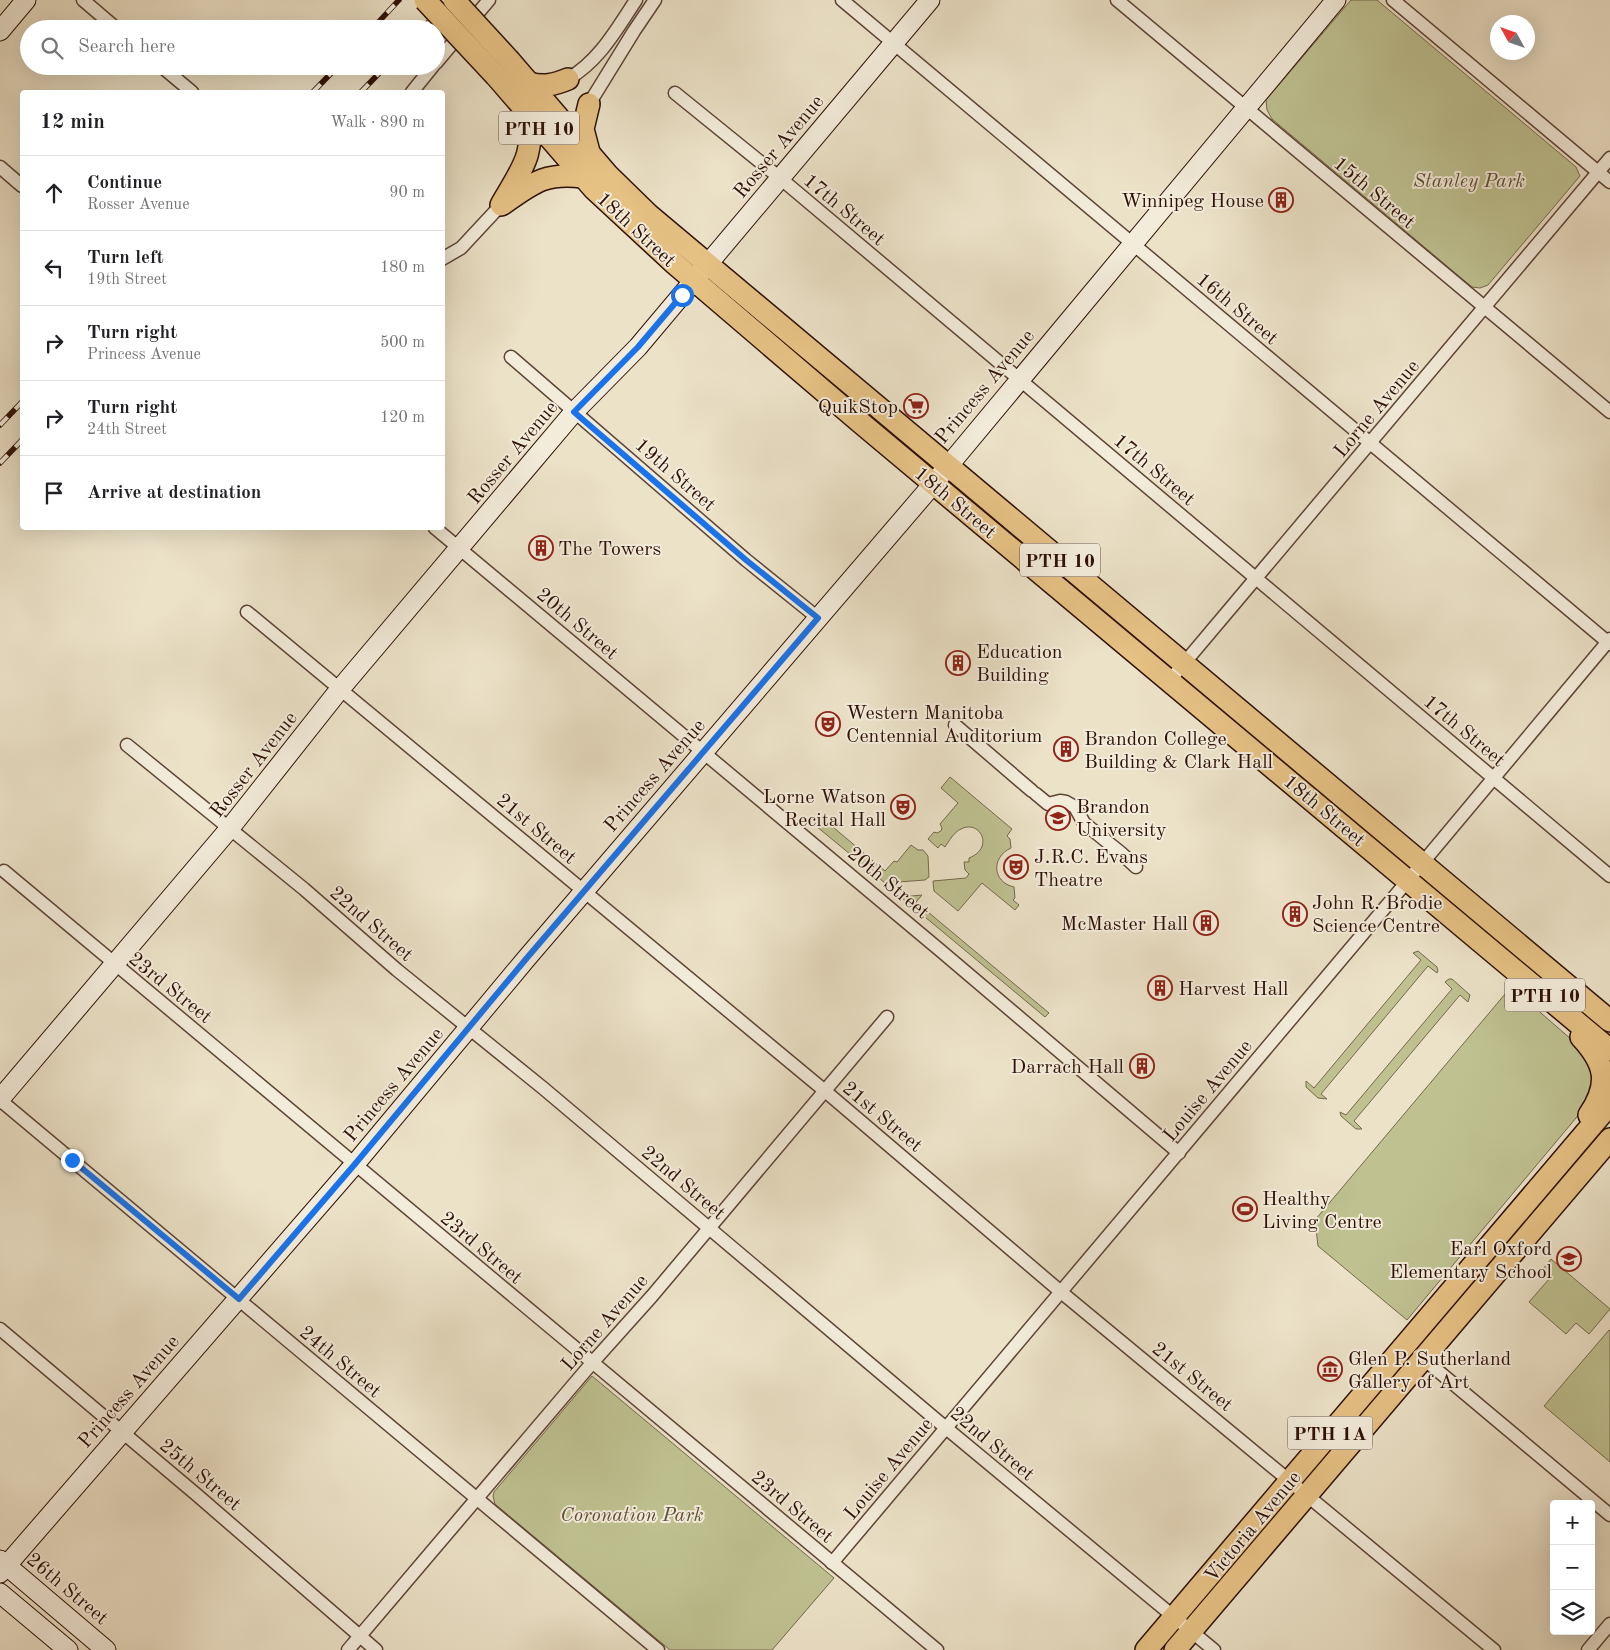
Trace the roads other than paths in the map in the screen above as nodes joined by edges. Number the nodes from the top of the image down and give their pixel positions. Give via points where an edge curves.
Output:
1 (26, 0) edge
2 (83, 0) edge
3 (425, 0) edge
4 (454, 0) edge
5 (489, 0) edge
6 (636, 0) edge
7 (655, 0) edge
8 (842, 0) edge
9 (930, 0) edge
10 (1117, 0) edge
11 (1336, 0) edge
12 (1393, 0) edge
13 (106, 20) edge
14 (0, 31) edge
15 (894, 43) junction
16 (445, 52) edge
17 (503, 69) junction
18 (172, 75) edge
19 (426, 75) edge
20 (568, 79) joint
21 (529, 83) junction
22 (190, 90) edge
23 (414, 90) edge
24 (675, 93) dead end
25 (589, 104) joint
26 (1246, 107) junction
27 (526, 112) junction
28 (590, 155) junction
29 (1610, 158) edge
30 (0, 167) edge
31 (1598, 172) junction
32 (583, 177) junction
33 (780, 178) junction
34 (1610, 182) edge
35 (20, 184) edge
36 (501, 206) junction
37 (1132, 244) junction
38 (445, 257) edge
39 (701, 273) junction
40 (1484, 308) junction
41 (511, 357) dead end
42 (1019, 379) junction
43 (574, 412) junction
44 (1610, 412) edge
45 (1371, 443) junction
46 (947, 465) junction
47 (934, 483) junction
48 (437, 530) edge
49 (460, 549) junction
50 (1258, 579) junction
51 (247, 612) dead end
52 (818, 618) junction
53 (1609, 642) edge
54 (1184, 664) junction
55 (1170, 680) junction
56 (340, 690) junction
57 (954, 725) dead end
58 (127, 745) dead end
59 (703, 752) junction
60 (1494, 778) junction
61 (230, 828) junction
62 (1422, 864) junction
63 (1136, 867) dead end
64 (4, 871) dead end
65 (1610, 876) edge
66 (1409, 880) junction
67 (584, 892) junction
68 (1481, 941) junction
69 (1537, 960) junction
70 (115, 964) junction
71 (1610, 1009) edge
72 (887, 1017) dead end
73 (1610, 1021) edge
74 (470, 1028) junction
75 (1610, 1050) edge
76 (825, 1091) junction
77 (0, 1099) edge
78 (1610, 1104) edge
79 (1610, 1139) edge
80 (1179, 1153) junction
81 (1610, 1154) edge
82 (355, 1164) junction
83 (1515, 1216) junction
84 (710, 1228) junction
85 (1531, 1232) junction
86 (1061, 1292) junction
87 (239, 1299) junction
88 (0, 1329) edge
89 (1406, 1343) junction
90 (1424, 1358) junction
91 (592, 1363) junction
92 (946, 1428) junction
93 (121, 1432) junction
94 (1290, 1480) junction
95 (1307, 1495) junction
96 (477, 1499) junction
97 (1610, 1515) edge
98 (832, 1563) junction
99 (2, 1567) edge
100 (0, 1593) edge
101 (1174, 1617) junction
102 (1610, 1624) edge
103 (1191, 1631) junction
104 (359, 1636) junction
105 (68, 1650) edge
106 (106, 1650) edge
107 (348, 1650) edge
108 (376, 1650) edge
109 (658, 1650) edge
110 (937, 1650) edge
111 (1146, 1650) edge
112 (1175, 1650) edge
113 (1214, 1650) edge
114 (1494, 1650) edge
115 (1588, 1650) edge

1 - 14 street
2 - 13 street
3 - 17 main road, 18th Street / PTH 10, bridge
4 - 17 main road, 18th Street / PTH 10, bridge
5 - 16 street
6 - 20 street via 601,52
7 - 25 street
8 - 15 street, 16th Street
9 - 15 street, Rosser Avenue
10 - 26 street, 15th Street
11 - 26 street, Princess Avenue
12 - 31 street
15 - 33 street, Rosser Avenue
15 - 37 street, 16th Street
17 - 21 main road, 18th Street / PTH 10
17 - 27 main road, 18th Street / PTH 10
18 - 22 street
19 - 23 street
20 - 21 main road via 542,86
21 - 28 main road, 18th Street / PTH 10
24 - 33 street, 17th Street
25 - 28 main road via 583,129
26 - 37 street, Princess Avenue
26 - 40 street, 15th Street
27 - 32 main road, 18th Street / PTH 10
27 - 36 main road via 531,135 528,155
28 - 39 main road, 18th Street / PTH 10
29 - 31 street, Lorne Avenue
30 - 35 street
31 - 34 street
31 - 40 street, Lorne Avenue
32 - 36 main road via 560,175 548,178 528,187
32 - 39 main road, 18th Street / PTH 10 via 626,220
33 - 39 street, Rosser Avenue
33 - 42 street, 17th Street
36 - 38 street via 462,248
37 - 42 street, Princess Avenue
37 - 45 street, 16th Street
39 - 43 street, Rosser Avenue via 638,347
39 - 46 main road, 18th Street / PTH 10
39 - 47 main road, 18th Street / PTH 10 via 861,423
40 - 44 street, 15th Street
40 - 45 street, Lorne Avenue
41 - 43 street, 19th Street
42 - 46 street, Princess Avenue
42 - 50 street, 17th Street
43 - 49 street, Rosser Avenue
43 - 52 street, 19th Street
45 - 50 street, Lorne Avenue
45 - 53 street, 16th Street
46 - 47 street, Princess Avenue
46 - 54 main road, 18th Street / PTH 10
47 - 52 street, Princess Avenue
47 - 55 main road, 18th Street / PTH 10
48 - 49 street, 20th Street
49 - 56 street, Rosser Avenue
49 - 59 street, 20th Street
50 - 54 street, Lorne Avenue
50 - 60 street, 17th Street
51 - 56 street, 21st Street
52 - 59 street, Princess Avenue
53 - 60 street, Louise Avenue
54 - 55 street, Lorne Avenue
54 - 62 main road, 18th Street / PTH 10
55 - 66 main road, 18th Street / PTH 10
56 - 61 street, Rosser Avenue
56 - 67 street, 21st Street
57 - 63 street via 1048,804 1060,801 1071,804 1084,823
58 - 61 street, 22nd Street
59 - 67 street, Princess Avenue
59 - 80 street, 20th Street
60 - 62 street, Louise Avenue
60 - 65 street, 17th Street
61 - 70 street, Rosser Avenue
61 - 74 street, 22nd Street
62 - 66 street, Louise Avenue
62 - 69 main road, 18th Street / PTH 10
64 - 70 street, 23rd Street
66 - 68 main road, 18th Street / PTH 10
66 - 80 street, Louise Avenue
67 - 74 street, Princess Avenue
67 - 76 street, 21st Street
68 - 75 main road, 18th Street / PTH 10
68 - 83 main road via 1508,974 1579,1035 1602,1065 1604,1076 1596,1106 1567,1141
69 - 71 main road via 1584,987
69 - 73 main road, 18th Street / PTH 10
70 - 77 street, Rosser Avenue
70 - 82 street, 23rd Street
72 - 76 street, Lorne Avenue
74 - 82 street, Princess Avenue
74 - 84 street, 22nd Street
76 - 84 street, Lorne Avenue
76 - 86 street, 21st Street
77 - 87 street, 24th Street
78 - 83 main road, Victoria Avenue / PTH 1A
79 - 85 main road, Victoria Avenue / PTH 1A
80 - 86 street, Louise Avenue
81 - 85 main road via 1561,1208
82 - 87 street, Princess Avenue
82 - 91 street, 23rd Street
83 - 89 main road, Victoria Avenue / PTH 1A
84 - 91 street, Lorne Avenue
84 - 92 street, 22nd Street
85 - 90 main road, Victoria Avenue / PTH 1A
86 - 92 street, Louise Avenue
86 - 94 street, 21st Street
87 - 93 street, Princess Avenue
87 - 96 street, 24th Street
88 - 93 street, 25th Street
89 - 90 street
89 - 94 main road, Victoria Avenue / PTH 1A
90 - 95 main road, Victoria Avenue / PTH 1A
90 - 97 street
91 - 96 street, Lorne Avenue
91 - 98 street, 23rd Street
92 - 98 street, Louise Avenue
92 - 101 street, 22nd Street
93 - 99 street, Princess Avenue
93 - 104 street, 25th Street
94 - 95 street, 21st Street
94 - 101 main road, Victoria Avenue / PTH 1A
95 - 103 main road, Victoria Avenue / PTH 1A
95 - 114 street, 21st Street
96 - 104 street, Lorne Avenue
96 - 109 street, 24th Street
98 - 110 street, 23rd Street
99 - 106 street, 26th Street
100 - 105 street
101 - 103 street, 22nd Street
101 - 111 main road, Victoria Avenue / PTH 1A
102 - 115 street
103 - 112 main road, Victoria Avenue / PTH 1A
103 - 113 street, 22nd Street
104 - 107 street, Lorne Avenue
104 - 108 street, 25th Street

